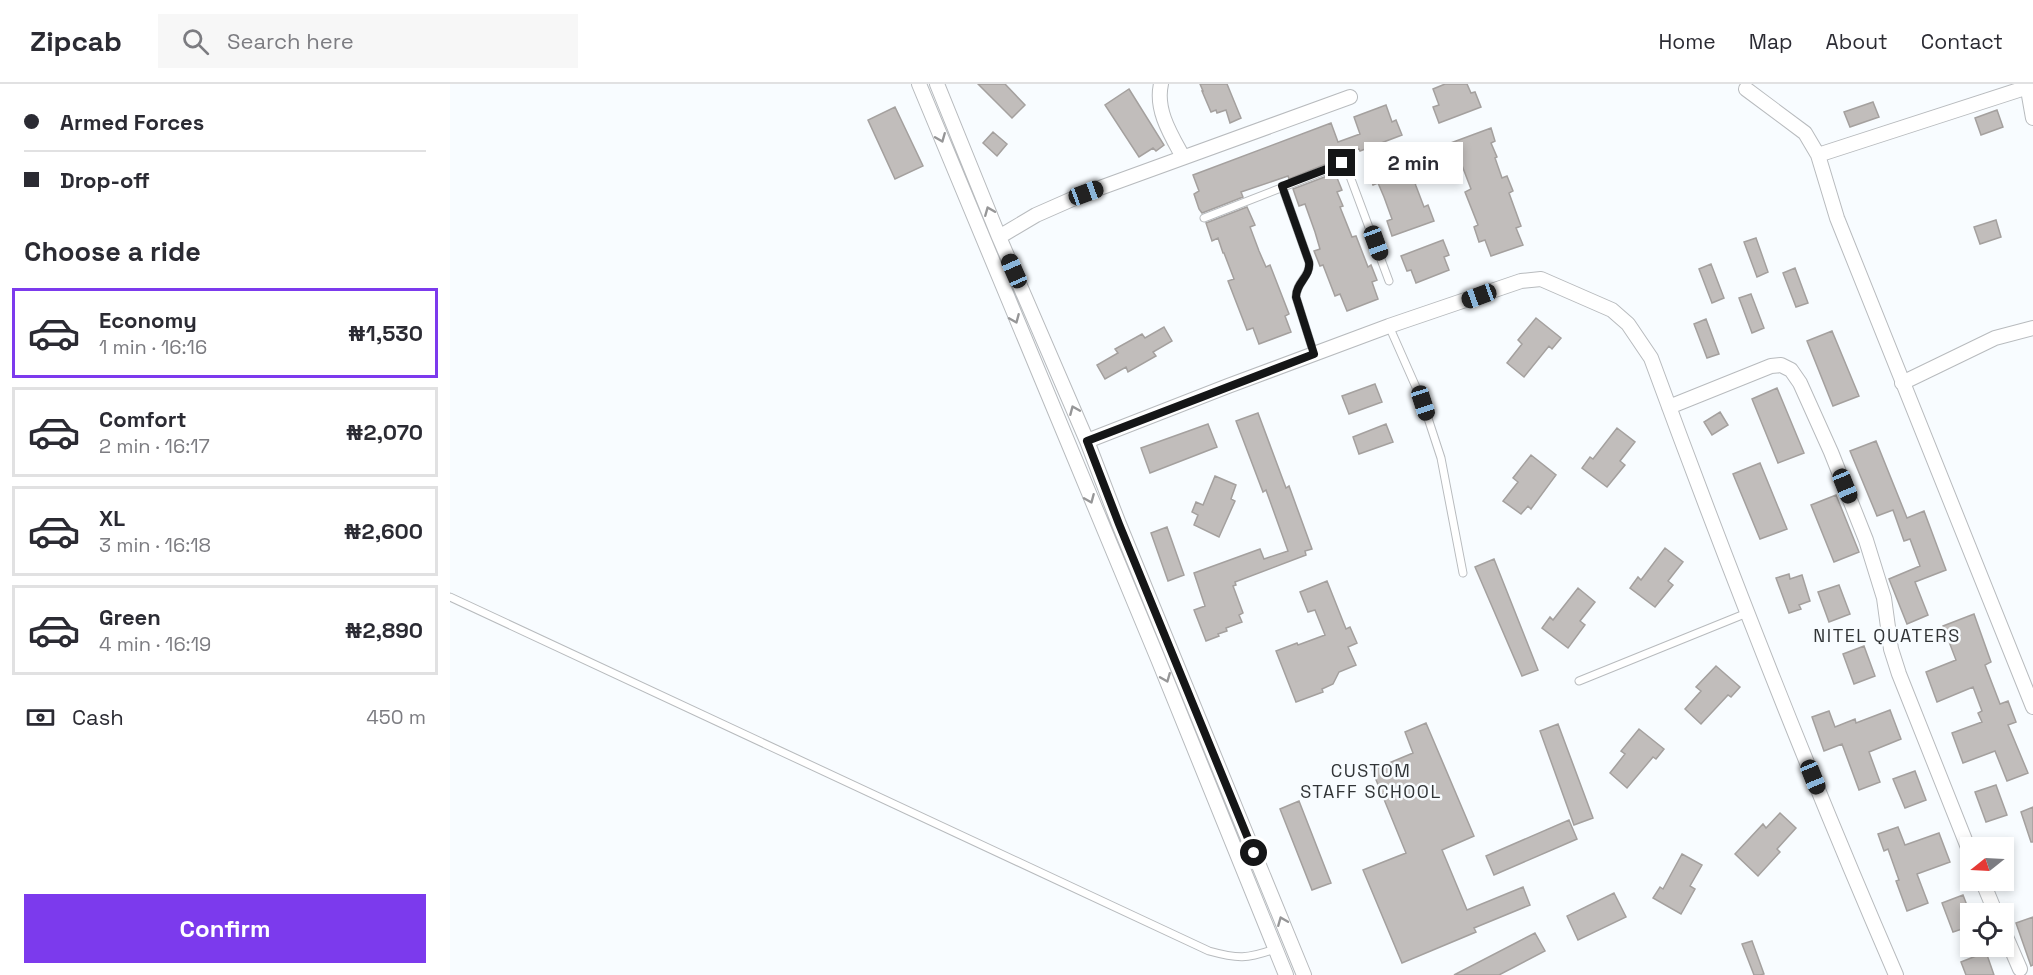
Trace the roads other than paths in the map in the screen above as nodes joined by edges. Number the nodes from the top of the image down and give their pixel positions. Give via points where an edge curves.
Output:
1 (919, 84) edge
2 (938, 84) edge
3 (1161, 84) edge
4 (2027, 86) edge
5 (1746, 89) dead end
6 (1350, 97) dead end
7 (2033, 118) edge
8 (1818, 155) junction
9 (1183, 157) junction
10 (1282, 186) junction
11 (1204, 218) dead end
12 (999, 237) junction
13 (1389, 281) dead end
14 (1389, 326) junction
15 (2033, 328) edge
16 (1314, 354) junction
17 (1902, 383) junction
18 (1669, 406) junction
19 (1087, 441) junction
20 (1463, 573) dead end
21 (450, 597) edge
22 (1747, 613) junction
23 (1579, 681) dead end
24 (2033, 707) edge
25 (1964, 837) edge
26 (1275, 949) junction
27 (2014, 955) edge
28 (2020, 969) dead end
29 (1286, 975) edge
30 (1304, 975) edge
31 (1896, 975) edge

1 -> 26 street
12 -> 2 street
3 - 9 street via 1161,108
4 - 7 street
4 - 8 street
5 - 8 street via 1805,133
6 - 9 street
8 - 17 street via 1837,218
9 - 12 street via 1086,193
10 - 11 lane
10 - 13 lane via 1345,163
10 - 16 lane via 1309,262 1309,272 1296,297
19 -> 12 street
14 - 16 street
14 - 18 street via 1521,281 1541,279 1620,316 1651,358
14 - 20 lane via 1423,403 1441,458
15 - 17 street via 1995,339
16 - 19 street
17 - 24 street
18 - 22 street
18 - 25 street via 1771,366 1791,370 1800,383 1866,540 1884,598 1891,649 1899,674
30 -> 19 street
21 - 26 lane via 1209,951 1251,957
22 - 23 lane
22 - 31 street
26 - 29 street
27 - 28 street

